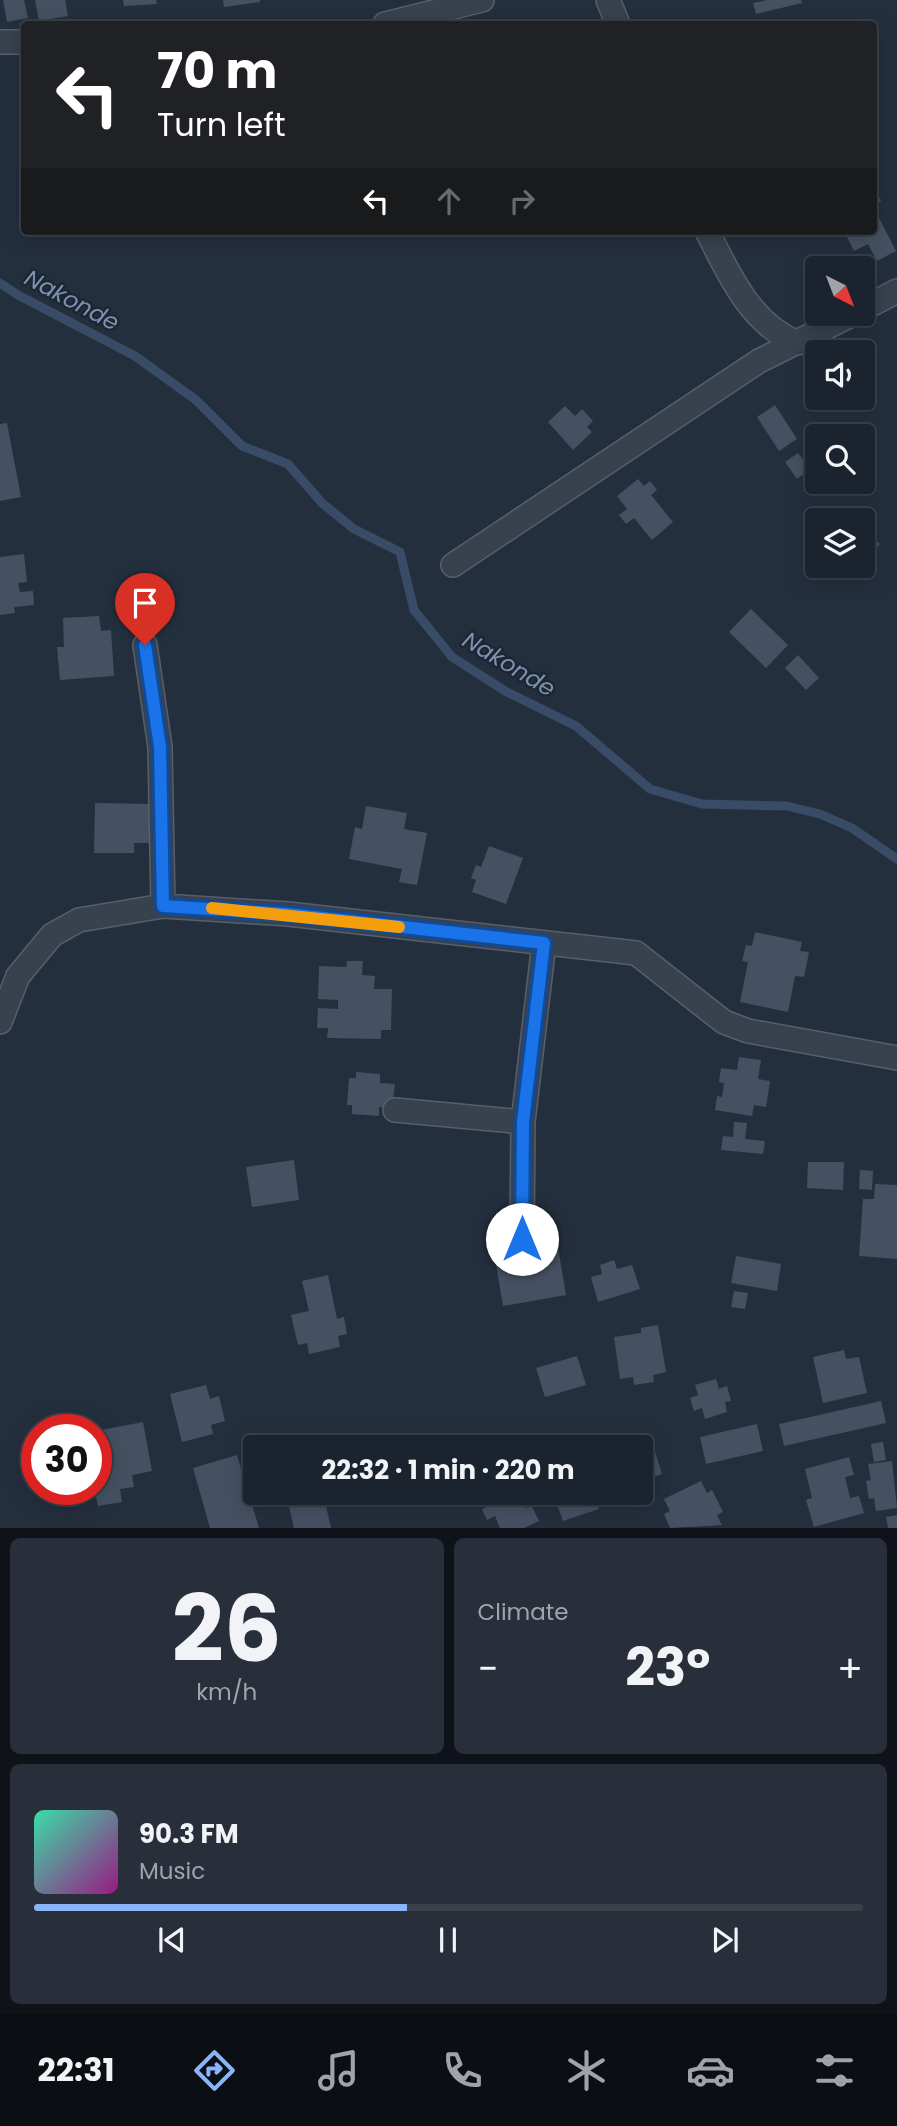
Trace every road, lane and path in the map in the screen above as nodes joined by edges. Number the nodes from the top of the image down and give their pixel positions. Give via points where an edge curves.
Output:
1 (482, 0) edge
2 (608, 0) edge
3 (397, 21) edge
4 (617, 21) edge
5 (21, 42) edge
6 (0, 43) edge
7 (709, 235) edge
8 (897, 291) edge
9 (875, 303) edge
10 (830, 326) edge
11 (798, 343) junction
12 (453, 565) dead end
13 (145, 645) dead end
14 (163, 906) junction
15 (544, 943) junction
16 (0, 1022) edge
17 (897, 1058) edge
18 (395, 1110) dead end
19 (523, 1122) junction
20 (522, 1239) dead end

1 - 3 street
2 - 4 street
5 - 6 street
7 - 11 street via 731,278 764,324
8 - 9 street
10 - 11 street
11 - 12 street via 759,361
13 - 14 street via 160,747
14 - 15 street via 288,914
14 - 16 street via 79,920 59,930 18,976
15 - 17 street via 636,953 704,1009 748,1031
15 - 19 street
18 - 19 street
19 - 20 street

